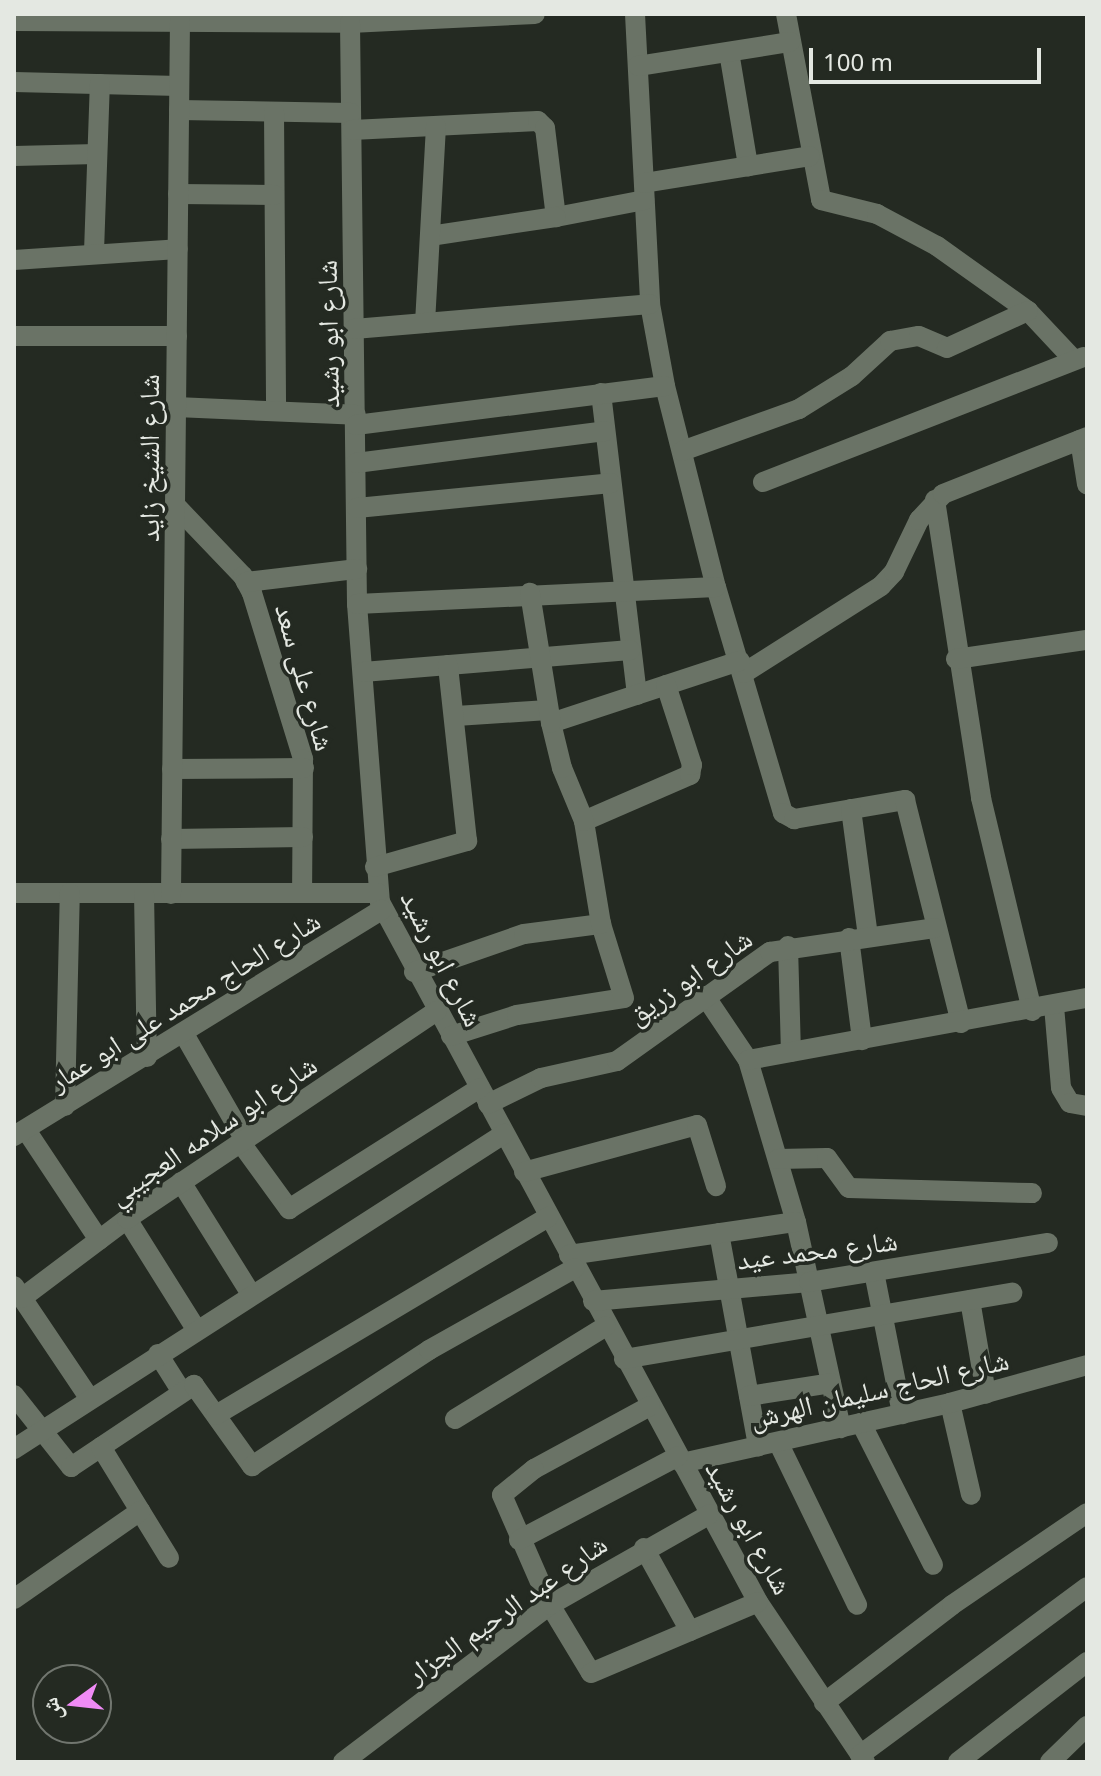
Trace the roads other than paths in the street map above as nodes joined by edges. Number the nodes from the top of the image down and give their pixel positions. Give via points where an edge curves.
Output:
1 (535, 14) edge
2 (635, 14) edge
3 (786, 14) edge
4 (14, 21) edge
5 (180, 22) junction
6 (350, 23) junction
7 (790, 42) junction
8 (729, 52) junction
9 (638, 66) junction
10 (14, 82) edge
11 (100, 84) junction
12 (179, 86) junction
13 (179, 110) junction
14 (274, 112) junction
15 (352, 122) junction
16 (436, 126) junction
17 (97, 154) junction
18 (14, 156) edge
19 (810, 156) junction
20 (748, 166) junction
21 (644, 192) junction
22 (178, 194) junction
23 (274, 195) junction
24 (556, 217) junction
25 (430, 236) junction
26 (178, 249) junction
27 (94, 252) junction
28 (14, 260) edge
29 (650, 304) junction
30 (1028, 311) junction
31 (425, 323) junction
32 (354, 329) junction
33 (14, 336) edge
34 (177, 336) junction
35 (1080, 358) edge
36 (665, 386) junction
37 (601, 393) junction
38 (176, 407) junction
39 (276, 411) junction
40 (356, 420) junction
41 (605, 431) junction
42 (1083, 438) edge
43 (682, 451) junction
44 (356, 463) junction
45 (763, 482) dead end
46 (611, 483) junction
47 (1087, 484) edge
48 (935, 500) junction
49 (176, 506) junction
50 (357, 508) junction
51 (357, 569) junction
52 (246, 582) junction
53 (716, 587) junction
54 (621, 589) junction
55 (530, 593) junction
56 (357, 604) junction
57 (1087, 640) edge
58 (630, 650) junction
59 (539, 658) junction
60 (956, 659) junction
61 (448, 665) junction
62 (742, 667) junction
63 (363, 672) junction
64 (666, 685) junction
65 (637, 695) junction
66 (456, 716) junction
67 (550, 717) junction
68 (304, 768) junction
69 (172, 769) junction
70 (851, 809) junction
71 (584, 821) junction
72 (303, 837) junction
73 (171, 839) junction
74 (375, 867) junction
75 (14, 893) edge
76 (70, 893) junction
77 (144, 893) junction
78 (302, 893) junction
79 (171, 894) junction
80 (380, 901) junction
81 (601, 924) junction
82 (934, 928) junction
83 (859, 937) junction
84 (788, 946) junction
85 (414, 972) junction
86 (705, 996) junction
87 (1087, 998) edge
88 (1054, 1006) junction
89 (437, 1011) junction
90 (1032, 1011) junction
91 (961, 1023) junction
92 (184, 1034) junction
93 (451, 1036) junction
94 (862, 1040) junction
95 (791, 1052) junction
96 (147, 1057) junction
97 (748, 1060) junction
98 (484, 1096) junction
99 (65, 1106) junction
100 (1087, 1106) edge
101 (20, 1133) edge
102 (504, 1134) junction
103 (243, 1142) junction
104 (778, 1159) junction
105 (524, 1172) junction
106 (181, 1182) junction
107 (716, 1186) dead end
108 (1032, 1193) dead end
109 (548, 1217) junction
110 (127, 1219) junction
111 (796, 1222) junction
112 (719, 1233) junction
113 (99, 1240) junction
114 (1048, 1243) dead end
115 (572, 1261) junction
116 (874, 1272) junction
117 (809, 1282) junction
118 (729, 1289) junction
119 (18, 1292) edge
120 (1012, 1293) dead end
121 (251, 1294) junction
122 (970, 1300) junction
123 (593, 1301) junction
124 (883, 1317) junction
125 (606, 1326) junction
126 (196, 1329) junction
127 (819, 1329) junction
128 (739, 1341) junction
129 (158, 1354) junction
130 (624, 1359) junction
131 (1087, 1365) edge
132 (831, 1383) junction
133 (182, 1392) junction
134 (986, 1394) junction
135 (14, 1395) edge
136 (749, 1396) junction
137 (90, 1399) junction
138 (950, 1403) junction
139 (650, 1406) junction
140 (902, 1414) junction
141 (216, 1415) junction
142 (455, 1419) dead end
143 (851, 1425) junction
144 (42, 1431) junction
145 (768, 1444) junction
146 (101, 1447) junction
147 (14, 1449) edge
148 (680, 1459) junction
149 (971, 1495) dead end
150 (140, 1511) junction
151 (1087, 1513) edge
152 (710, 1514) junction
153 (519, 1540) junction
154 (644, 1548) junction
155 (169, 1558) dead end
156 (933, 1565) dead end
157 (1087, 1587) edge
158 (14, 1599) edge
159 (758, 1602) junction
160 (550, 1605) junction
161 (857, 1605) dead end
162 (690, 1631) junction
163 (1087, 1662) edge
164 (824, 1703) junction
165 (1087, 1726) edge
166 (862, 1758) edge
167 (1054, 1761) edge
168 (343, 1762) edge
169 (958, 1762) edge

1 - 6 street
2 - 9 street
3 - 7 street
4 - 5 street
5 - 6 street
5 - 12 street, شارع الشيخ زايد
6 - 15 street, شارع ابو رشيد
7 - 8 street
7 - 19 street
8 - 9 street
8 - 20 street
9 - 21 street
10 - 11 street
11 - 12 street
11 - 17 street
12 - 13 street, شارع الشيخ زايد
13 - 14 street
13 - 22 street, شارع الشيخ زايد
14 - 15 street
14 - 23 street
15 - 16 street
15 - 32 street, شارع ابو رشيد
16 - 24 street via 534,120 545,128
16 - 25 street
17 - 18 street
17 - 27 street
19 - 20 street
19 - 30 street via 821,200 906,227
20 - 21 street
21 - 24 street
21 - 29 street
22 - 23 street
22 - 26 street, شارع الشيخ زايد
23 - 39 street
24 - 25 street
25 - 31 street
26 - 27 street
26 - 34 street, شارع الشيخ زايد
27 - 28 street
29 - 31 street
29 - 36 street
30 - 35 street
30 - 43 street via 947,348 919,336 890,341 852,376 799,409
31 - 32 street
32 - 40 street, شارع ابو رشيد
33 - 34 street
34 - 38 street, شارع الشيخ زايد
35 - 45 street
36 - 37 street
36 - 43 street
37 - 40 street
37 - 41 street
38 - 39 street
38 - 49 street, شارع الشيخ زايد
39 - 40 street
40 - 44 street, شارع ابو رشيد
41 - 44 street
41 - 46 street
42 - 47 street
42 - 48 street via 952,488
43 - 53 street
44 - 50 street, شارع ابو رشيد
46 - 50 street
46 - 54 street
48 - 60 street
48 - 62 street via 881,586
49 - 52 street, شارع على سعد
49 - 69 street, شارع الشيخ زايد
50 - 51 street, شارع ابو رشيد
51 - 52 street
51 - 56 street, شارع ابو رشيد
52 - 68 street, شارع على سعد
53 - 54 street
53 - 62 street
54 - 55 street
54 - 58 street
55 - 56 street
55 - 59 street
56 - 63 street, شارع ابو رشيد
57 - 60 street
58 - 59 street
58 - 65 street
59 - 61 street
59 - 67 street
60 - 90 street via 981,798
61 - 63 street
61 - 66 street
62 - 64 street
62 - 70 street via 783,813 794,819
63 - 74 street, شارع ابو رشيد
64 - 65 street
64 - 71 street via 692,765 690,775
65 - 67 street
66 - 67 street
66 - 74 street via 468,840
67 - 71 street via 562,768
68 - 69 street
68 - 72 street, شارع على سعد
69 - 73 street, شارع الشيخ زايد
70 - 82 street via 905,800
70 - 83 street
71 - 81 street
72 - 73 street
72 - 78 street, شارع على سعد
73 - 79 street, شارع الشيخ زايد
74 - 80 street, شارع ابو رشيد
75 - 76 street
76 - 77 street
76 - 99 street
77 - 79 street
77 - 96 street
78 - 79 street
78 - 80 street
80 - 85 street, شارع ابو رشيد
80 - 92 street, شارع الحاج محمد على ابو عمار
81 - 85 street via 524,934
81 - 93 street via 624,996 621,1002 517,1015
82 - 83 street, شارع ابو زريق
82 - 91 street
83 - 84 street, شارع ابو زريق
83 - 94 street
84 - 86 street, شارع ابو زريق via 750,962
84 - 95 street
85 - 89 street, شارع ابو رشيد
86 - 97 street
86 - 98 street, شارع ابو زريق via 611,1064 553,1074
87 - 88 street
88 - 90 street
88 - 100 street via 1061,1088 1070,1103
89 - 93 street, شارع ابو رشيد
89 - 103 street, شارع ابو سلامه العجيبي
90 - 91 street
91 - 94 street
92 - 96 street, شارع الحاج محمد على ابو عمار
92 - 103 street
93 - 98 street, شارع ابو رشيد
94 - 95 street
95 - 97 street
96 - 99 street, شارع الحاج محمد على ابو عمار
97 - 104 street
98 - 102 street, شارع ابو رشيد
98 - 103 street, شارع ابو زريق via 289,1209
99 - 101 street, شارع الحاج محمد على ابو عمار
101 - 113 street
102 - 105 street, شارع ابو رشيد
102 - 121 street
103 - 106 street, شارع ابو سلامه العجيبي
104 - 108 street via 827,1158 849,1188
104 - 111 street
105 - 107 street via 697,1125
105 - 109 street, شارع ابو رشيد
106 - 110 street, شارع ابو سلامه العجيبي
106 - 121 street
109 - 115 street, شارع ابو رشيد
109 - 141 street
110 - 113 street, شارع ابو سلامه العجيبي
110 - 126 street
111 - 112 street
111 - 117 street
112 - 115 street
112 - 118 street
113 - 119 street, شارع ابو سلامه العجيبي
114 - 116 street, شارع محمد عيد
115 - 123 street, شارع ابو رشيد
115 - 141 street via 254,1465
116 - 117 street, شارع محمد عيد
116 - 124 street
117 - 118 street, شارع محمد عيد
117 - 127 street
118 - 123 street, شارع محمد عيد
118 - 128 street
119 - 137 street
120 - 122 street
121 - 126 street
122 - 124 street
122 - 134 street
123 - 125 street, شارع ابو رشيد
124 - 127 street
124 - 140 street
125 - 130 street, شارع ابو رشيد
125 - 142 street
126 - 129 street
127 - 128 street
127 - 132 street
128 - 130 street
128 - 136 street
129 - 133 street
129 - 137 street
130 - 139 street, شارع ابو رشيد
131 - 134 street, شارع الحاج سليمان الهرش
132 - 136 street
132 - 143 street
133 - 141 street via 197,1386
133 - 146 street
134 - 138 street, شارع الحاج سليمان الهرش
135 - 144 street
136 - 145 street
137 - 144 street
138 - 140 street, شارع الحاج سليمان الهرش
138 - 149 street
139 - 148 street, شارع ابو رشيد
139 - 153 street via 534,1469 504,1492 501,1502
140 - 143 street, شارع الحاج سليمان الهرش
143 - 145 street, شارع الحاج سليمان الهرش
143 - 156 street
144 - 146 street via 69,1467
144 - 147 street
145 - 148 street, شارع الحاج سليمان الهرش
145 - 161 street
146 - 150 street
148 - 152 street, شارع ابو رشيد
148 - 153 street, شارع الحاج سليمان الهرش
150 - 155 street
150 - 158 street
151 - 164 street via 984,1582
152 - 154 street, شارع عبد الرحيم الجزار
152 - 159 street, شارع ابو رشيد
153 - 160 street
154 - 160 street, شارع عبد الرحيم الجزار
154 - 162 street
157 - 166 street
159 - 162 street
159 - 164 street, شارع ابو رشيد
160 - 162 street via 591,1673
160 - 168 street, شارع عبد الرحيم الجزار
163 - 169 street
164 - 166 street, شارع ابو رشيد
165 - 167 street

